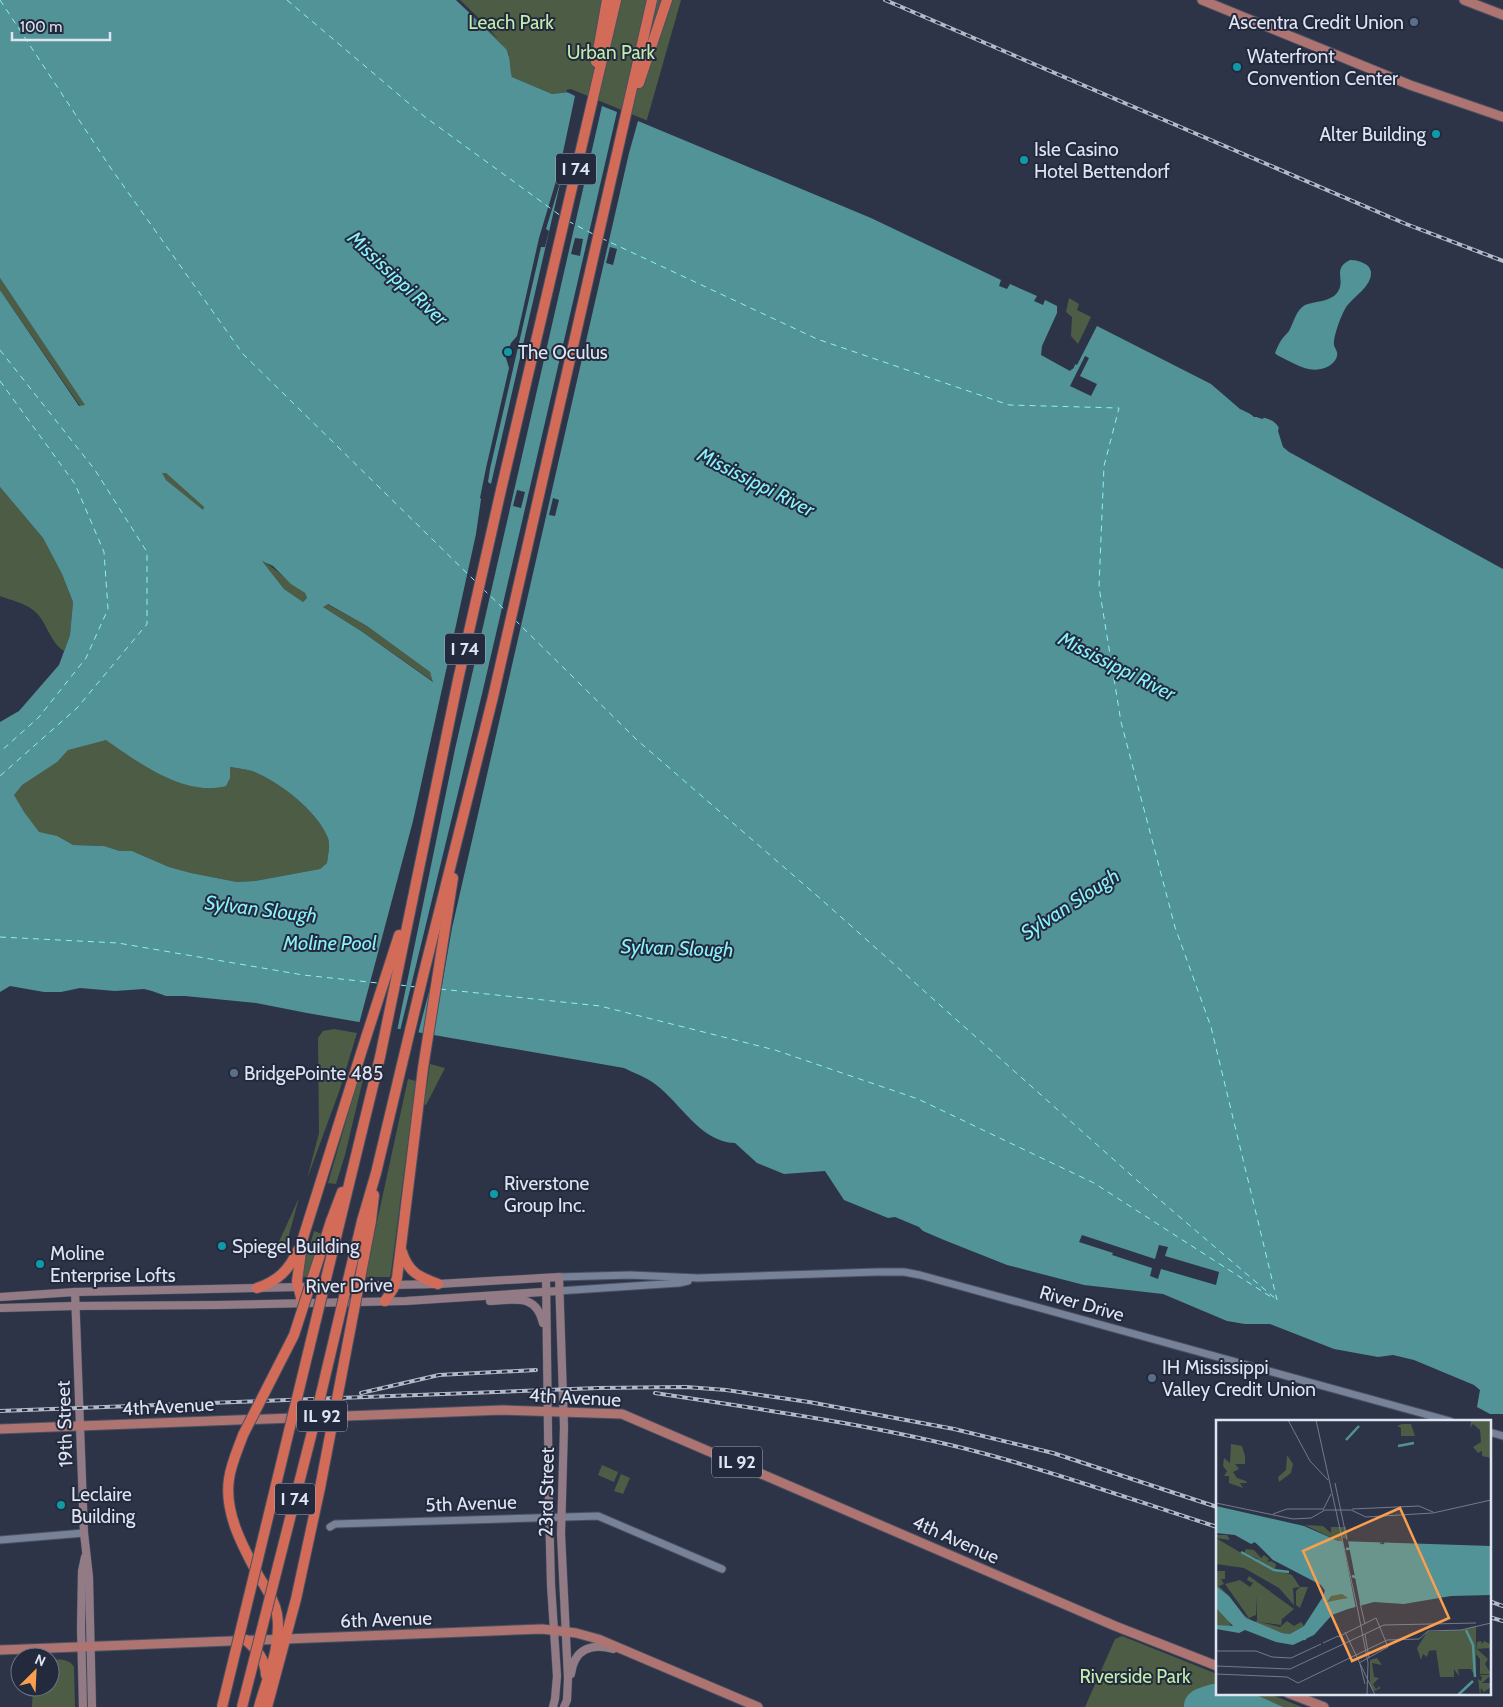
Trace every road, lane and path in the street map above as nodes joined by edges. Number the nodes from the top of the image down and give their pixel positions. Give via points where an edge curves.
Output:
1 (606, 0) edge
2 (616, 0) edge
3 (652, 0) edge
4 (667, 0) edge
5 (1202, 0) edge
6 (1464, 0) edge
7 (1503, 15) edge
8 (594, 96) junction
9 (629, 106) junction
10 (1503, 117) edge
11 (457, 840) junction
12 (413, 894) junction
13 (336, 1221) junction
14 (367, 1221) junction
15 (304, 1238) junction
16 (401, 1248) junction
17 (559, 1277) junction
18 (546, 1278) junction
19 (698, 1278) junction
20 (438, 1284) junction
21 (395, 1285) junction
22 (298, 1287) junction
23 (257, 1288) junction
24 (558, 1291) junction
25 (75, 1292) junction
26 (546, 1292) junction
27 (0, 1297) edge
28 (452, 1298) junction
29 (385, 1301) junction
30 (302, 1302) junction
31 (75, 1306) junction
32 (0, 1308) edge
33 (546, 1340) junction
34 (548, 1412) junction
35 (564, 1412) junction
36 (1446, 1420) edge
37 (81, 1426) junction
38 (0, 1429) edge
39 (1490, 1432) edge
40 (1503, 1436) edge
41 (549, 1517) junction
42 (562, 1517) junction
43 (330, 1527) dead end
44 (84, 1533) junction
45 (0, 1540) edge
46 (722, 1569) dead end
47 (555, 1631) junction
48 (566, 1632) junction
49 (282, 1639) junction
50 (246, 1640) junction
51 (86, 1646) junction
52 (0, 1650) edge
53 (642, 1657) junction
54 (1216, 1666) edge
55 (267, 1679) junction
56 (1291, 1694) edge
57 (565, 1704) edge
58 (265, 1706) edge
59 (83, 1707) edge
60 (92, 1707) edge
61 (222, 1707) edge
62 (242, 1707) edge
63 (553, 1707) edge
64 (758, 1707) edge
65 (1324, 1707) edge

1 - 8 highway via 596,59
2 - 8 highway, I 74
3 - 9 highway, I 74
4 - 9 highway
5 - 10 main road via 1410,85
6 - 7 main road
8 - 12 highway, I 74 via 501,490
9 - 11 highway, I 74
11 - 14 highway, I 74
11 - 16 highway via 423,1068
12 - 13 highway, I 74 via 380,1057 353,1169
12 - 15 highway
13 - 49 highway, bridge via 294,1335 243,1435 229,1480 230,1508 241,1543 274,1604
13 - 61 highway, I 74, bridge
14 - 49 highway, bridge via 320,1488
14 - 62 highway, I 74, bridge
15 - 22 highway via 297,1274
15 - 23 highway via 286,1271 275,1281
16 - 20 highway via 412,1272
16 - 21 highway
17 - 18 main road, River Drive
17 - 19 street, River Drive via 630,1275
17 - 24 main road, 23rd Street
18 - 20 main road, River Drive
18 - 26 main road, 23rd Street
19 - 24 street, River Drive via 679,1283
19 - 36 street, River Drive via 876,1272 920,1275
20 - 21 main road, River Drive
21 - 22 main road, River Drive
21 - 29 highway
22 - 23 main road, River Drive
22 - 30 highway
23 - 25 main road, River Drive
24 - 26 main road, River Drive
24 - 35 main road, 23rd Street
25 - 27 main road, River Drive
25 - 31 main road, 19th Street
26 - 28 main road, River Drive
26 - 33 main road, 23rd Street
28 - 29 main road, River Drive
28 - 33 main road via 529,1302 540,1312
29 - 30 main road, River Drive
30 - 31 main road, River Drive
31 - 32 main road, River Drive
31 - 37 main road, 19th Street
33 - 34 main road, 23rd Street
34 - 35 main road, 4th Avenue / IL 92
34 - 37 main road, 4th Avenue / IL 92 via 503,1410
34 - 41 main road, 23rd Street
35 - 42 main road, 23rd Street
35 - 54 main road, 4th Avenue / IL 92 via 610,1412 634,1418 1106,1622
37 - 38 main road, 4th Avenue / IL 92
37 - 44 main road, 19th Street
39 - 40 street
41 - 42 street, 5th Avenue
41 - 43 street, 5th Avenue via 335,1524
41 - 47 main road, 23rd Street
42 - 46 street, 5th Avenue via 602,1517
42 - 48 main road, 23rd Street
44 - 45 street
44 - 51 main road, 19th Street via 89,1565
47 - 48 main road, 6th Avenue
47 - 49 main road, 6th Avenue
47 - 63 main road, 23rd Street
48 - 53 main road, 6th Avenue via 598,1639
48 - 57 main road, 23rd Street via 568,1678
49 - 50 main road, 6th Avenue
49 - 55 highway
49 - 58 highway
50 - 51 main road, 6th Avenue
50 - 55 highway via 261,1655
51 - 52 main road, 6th Avenue
51 - 59 main road, 19th Street
51 - 60 main road, 19th Street
53 - 57 main road via 603,1646 584,1650 575,1659
53 - 64 main road, 6th Avenue
55 - 58 highway
56 - 65 main road

